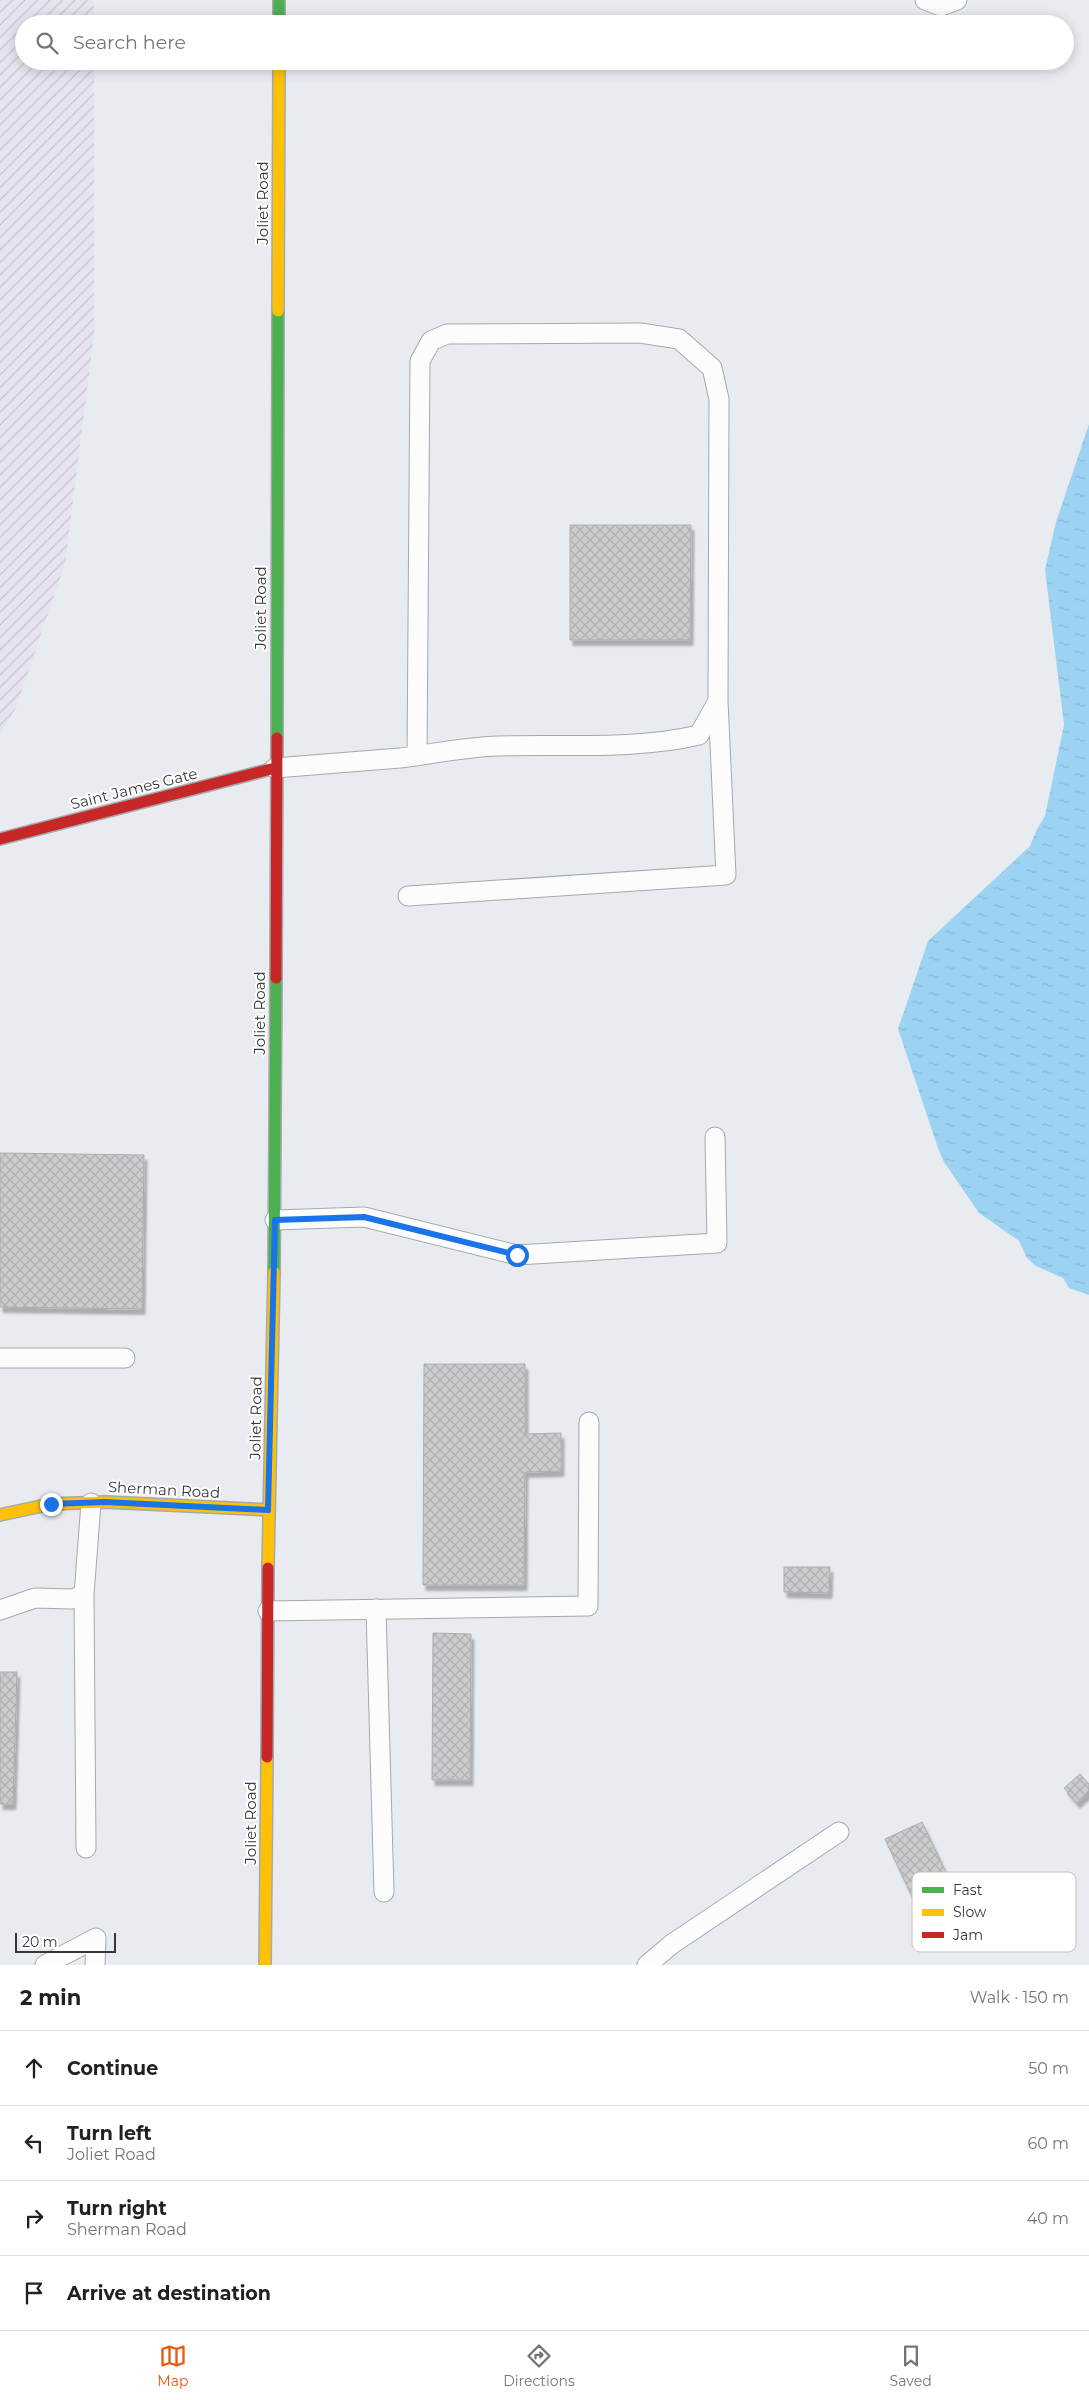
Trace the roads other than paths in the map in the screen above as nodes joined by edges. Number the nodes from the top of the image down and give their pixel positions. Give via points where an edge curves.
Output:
1 (279, 0) edge
2 (925, 0) edge
3 (957, 0) edge
4 (279, 15) edge
5 (279, 70) edge
6 (718, 701) junction
7 (417, 756) junction
8 (275, 768) junction
9 (0, 839) edge
10 (408, 896) dead end
11 (715, 1137) dead end
12 (275, 1220) junction
13 (0, 1358) edge
14 (125, 1358) dead end
15 (589, 1422) dead end
16 (91, 1502) junction
17 (268, 1510) junction
18 (0, 1514) edge
19 (84, 1596) junction
20 (376, 1609) junction
21 (0, 1610) edge
22 (268, 1611) junction
23 (840, 1832) dead end
24 (86, 1848) dead end
25 (384, 1892) dead end
26 (45, 1965) edge
27 (95, 1965) edge
28 (265, 1965) edge
29 (647, 1965) edge

1 - 4 main road
2 - 3 lane via 941,6
5 - 8 main road, Joliet Road
6 - 7 lane via 699,735 668,742 494,746
6 - 7 lane via 720,399 712,368 679,339 640,333 447,334 431,341 420,361
6 - 10 lane via 726,875
7 - 8 lane
8 - 9 main road, Saint James Gate
8 - 12 main road, Joliet Road
11 - 12 lane via 717,1243 517,1255 364,1217
12 - 17 main road, Joliet Road
13 - 14 lane
15 - 20 lane via 588,1606
16 - 17 main road, Sherman Road
16 - 18 main road, Sherman Road via 51,1504
16 - 19 lane
17 - 22 main road, Joliet Road
19 - 21 lane via 35,1598
19 - 24 lane
20 - 22 lane
20 - 25 lane
22 - 28 main road, Joliet Road
23 - 29 lane via 672,1944
26 - 27 lane via 96,1938

